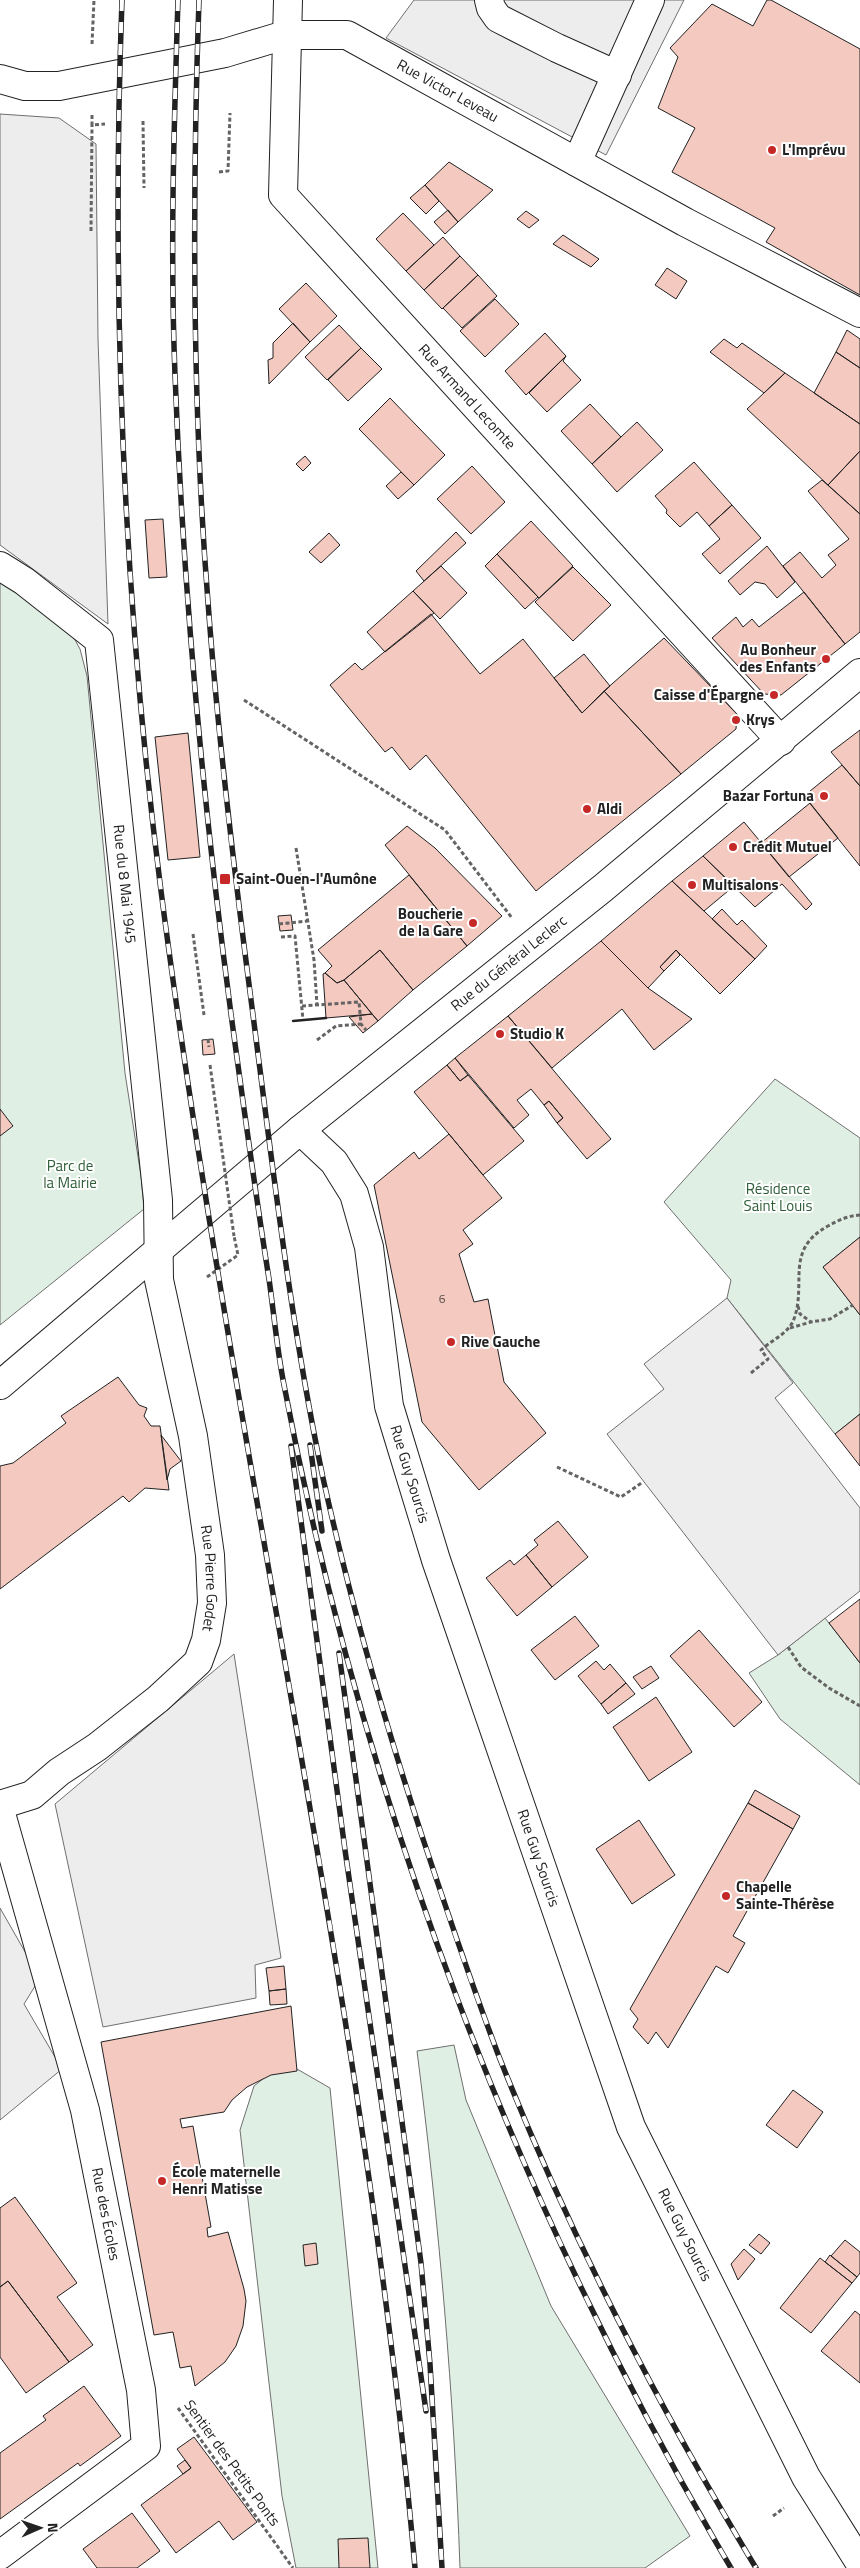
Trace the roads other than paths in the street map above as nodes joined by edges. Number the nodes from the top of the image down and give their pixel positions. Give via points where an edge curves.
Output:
1 (288, 0) edge
2 (490, 0) edge
3 (650, 0) edge
4 (285, 35) junction
5 (617, 75) junction
6 (0, 79) edge
7 (577, 162) junction
8 (860, 313) edge
9 (0, 566) edge
10 (859, 674) edge
11 (781, 741) junction
12 (300, 1130) junction
13 (158, 1251) junction
14 (0, 1385) edge
15 (0, 1805) edge
16 (0, 1810) edge
17 (0, 2555) edge
18 (860, 2563) edge

1 - 4 street, Rue Armand Lecomte
2 - 5 street via 490,8 498,18
3 - 5 street
4 - 6 street, Rue Victor Leveau via 225,53 89,80 42,87
4 - 7 street, Rue Victor Leveau via 346,35
4 - 11 street, Rue Armand Lecomte via 283,195
5 - 7 street
7 - 8 street, Rue Victor Leveau
9 - 13 street, Rue du 8 Mai 1945 via 99,640 158,1200
10 - 11 street, Rue du Général Leclerc
11 - 12 street, Rue du Général Leclerc
12 - 13 street, Rue du Général Leclerc
12 - 18 street, Rue Guy Sourcis via 334,1162 354,1194 369,1247 389,1406 436,1560 631,2127 806,2477
13 - 14 street, Rue du Général Leclerc
13 - 15 street, Rue Pierre Godet via 158,1280 193,1436 204,1502 212,1585 206,1640 198,1662 158,1699 32,1795
16 - 17 street, Rue des Écoles via 85,2110 141,2390 146,2446

